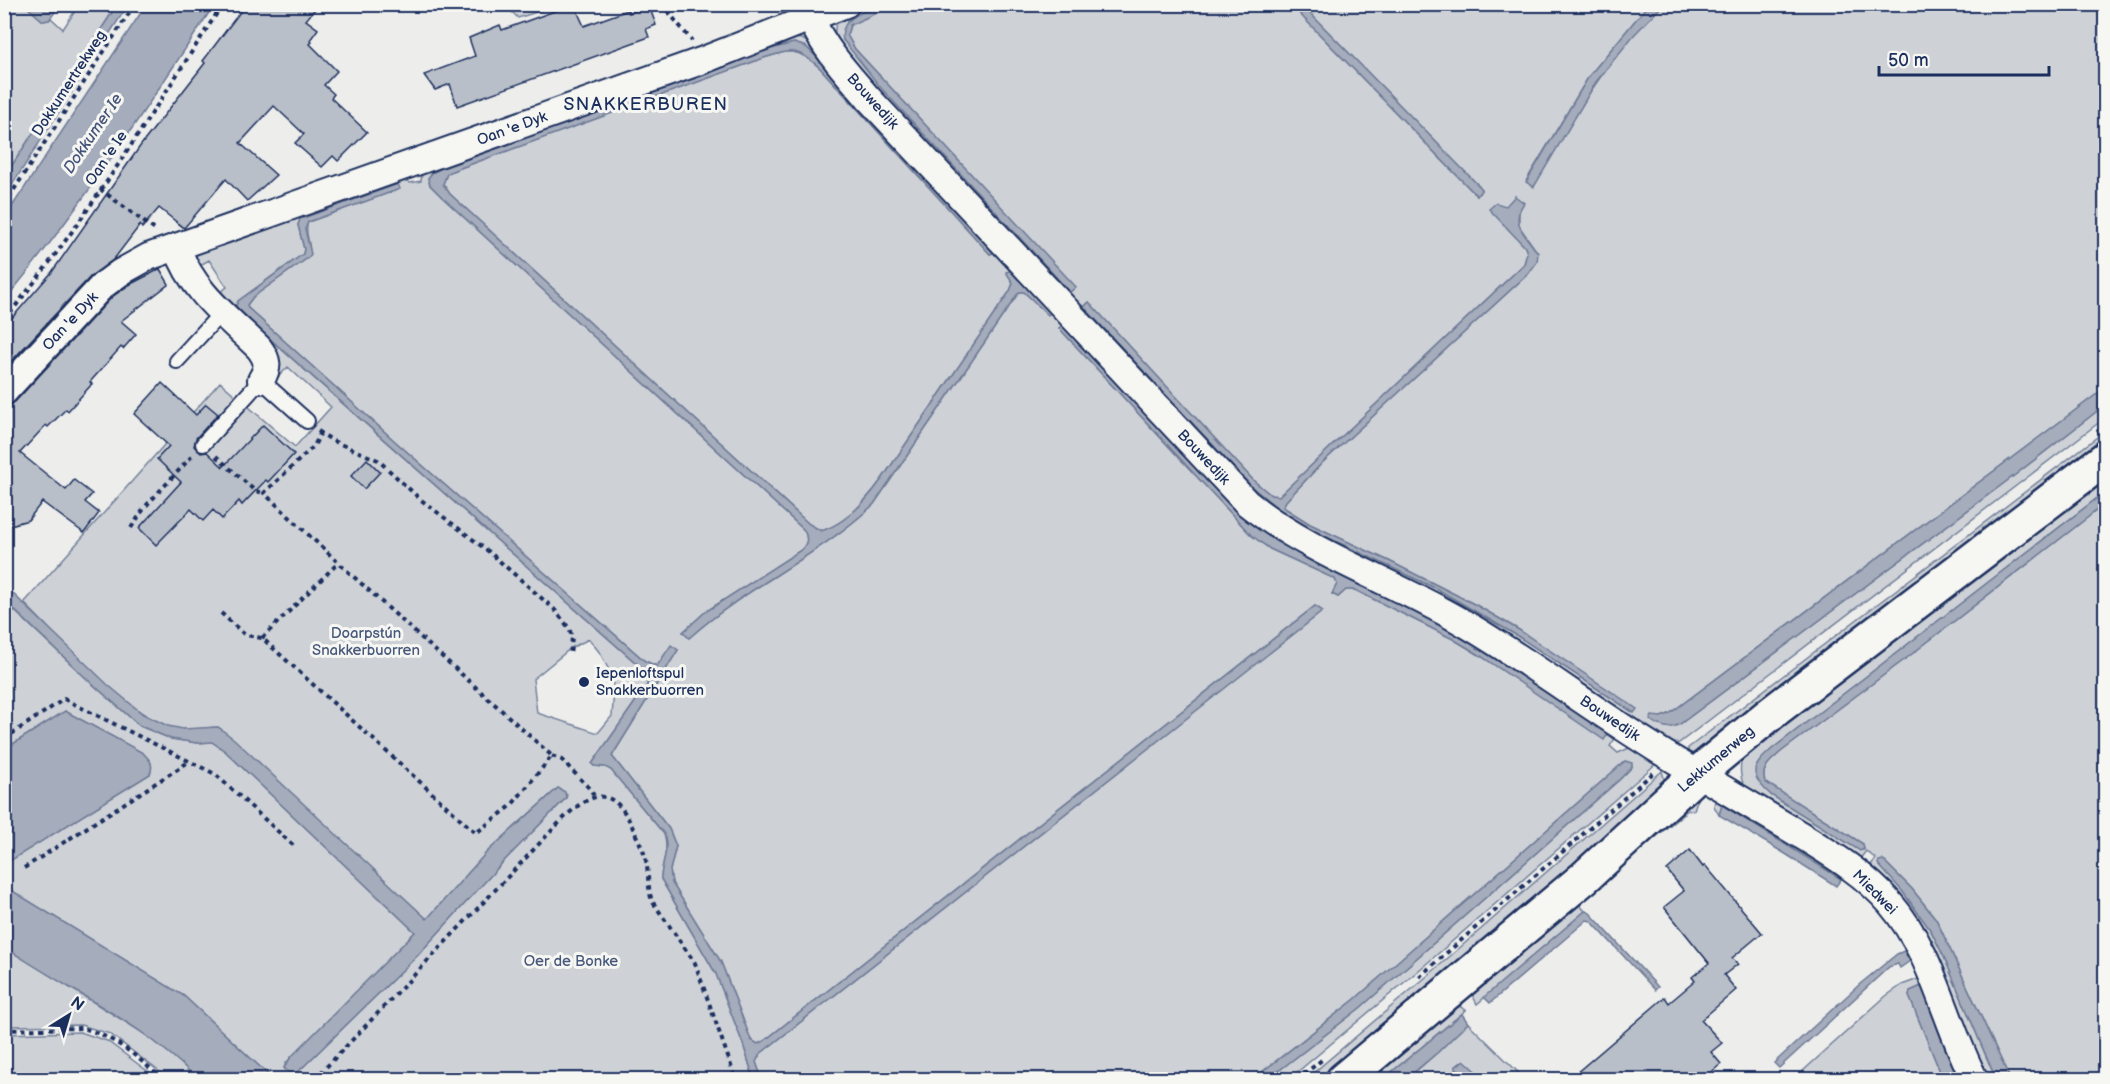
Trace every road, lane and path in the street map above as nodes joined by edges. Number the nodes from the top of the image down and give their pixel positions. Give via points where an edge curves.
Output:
1 (135, 4) edge
2 (223, 4) edge
3 (662, 4) edge
4 (846, 4) edge
5 (811, 19) junction
6 (701, 61) junction
7 (100, 189) junction
8 (4, 205) edge
9 (177, 247) junction
10 (222, 312) junction
11 (4, 320) edge
12 (177, 361) dead end
13 (261, 380) junction
14 (4, 392) edge
15 (307, 420) joint
16 (320, 433) junction
17 (203, 444) junction
18 (2106, 458) edge
19 (264, 493) junction
20 (131, 528) dead end
21 (338, 563) junction
22 (221, 613) dead end
23 (262, 638) junction
24 (570, 656) dead end
25 (4, 739) edge
26 (552, 756) junction
27 (190, 761) junction
28 (1697, 774) junction
29 (594, 796) junction
30 (294, 846) dead end
31 (24, 868) dead end
32 (4, 1030) edge
33 (163, 1080) edge
34 (314, 1080) edge
35 (736, 1080) edge
36 (1343, 1080) edge
37 (1975, 1080) edge

1 - 8 path, Dokkumertrekweg
2 - 7 path, Oan 'e Ie
3 - 6 path via 693,42
4 - 5 street, Oan 'e Dyk
5 - 6 street, Oan 'e Dyk
5 - 28 street, Bouwedijk via 819,38 869,99 1247,503 1293,536 1469,625
6 - 9 street, Oan 'e Dyk
7 - 9 path
7 - 11 path, Oan 'e Ie via 32,288
9 - 10 street via 194,282
9 - 14 street, Oan 'e Dyk via 148,257 102,286
10 - 12 lane
10 - 13 street via 266,357 268,365
13 - 15 lane
13 - 17 lane
15 - 16 path
16 - 19 path via 314,446
16 - 24 path via 378,460 554,609 569,628
17 - 19 path via 255,491
17 - 20 path via 145,507
18 - 28 main road, Lekkumerweg
19 - 21 path
21 - 23 path
21 - 26 path
22 - 23 path via 245,635
23 - 26 path via 476,834 511,806
25 - 27 path via 64,699
26 - 29 path via 562,760
27 - 30 path via 215,774
27 - 31 path
28 - 36 main road, Lekkumerweg via 1585,878
28 - 37 street, Miedwei via 1843,861 1889,903 1921,950
29 - 34 path via 580,802 559,823
29 - 35 path via 616,802 630,821 645,857 652,901 695,963
32 - 33 path via 90,1030 116,1042

